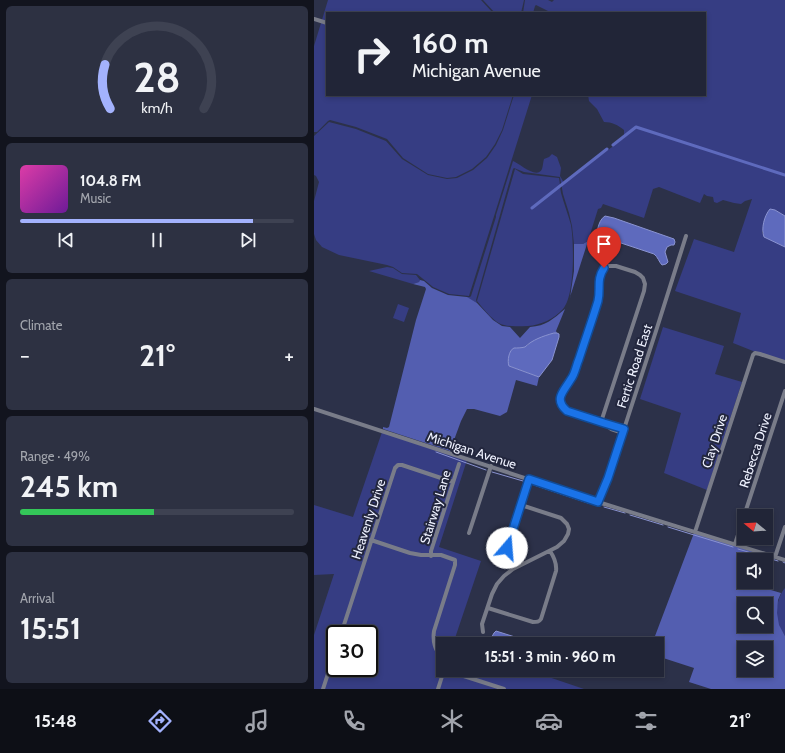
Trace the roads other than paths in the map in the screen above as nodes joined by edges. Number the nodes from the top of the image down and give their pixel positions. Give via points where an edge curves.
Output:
1 (314, 19) edge
2 (326, 23) edge
3 (686, 236) dead end
4 (785, 362) edge
5 (785, 391) edge
6 (314, 409) edge
7 (602, 423) junction
8 (624, 431) junction
9 (459, 464) dead end
10 (491, 466) junction
11 (529, 479) junction
12 (453, 482) junction
13 (598, 502) junction
14 (521, 505) junction
15 (746, 509) edge
16 (785, 526) edge
17 (695, 532) junction
18 (469, 533) dead end
19 (737, 538) edge
20 (371, 540) junction
21 (735, 544) junction
22 (550, 551) junction
23 (431, 556) junction
24 (775, 556) junction
25 (785, 560) edge
26 (513, 569) junction
27 (488, 608) junction
28 (344, 625) edge
29 (483, 632) dead end
30 (436, 652) edge
31 (327, 677) edge
32 (442, 677) edge
33 (466, 677) edge
34 (323, 689) edge
35 (438, 689) edge
36 (504, 689) edge

1 - 2 street
3 - 8 street, Fertic Road East
4 - 17 street, Clay Drive via 760,354 753,355
5 - 15 street, Rebecca Drive
6 - 10 street, Michigan Avenue
7 - 7 street via 567,411 560,399 574,374 598,299 600,274 604,268 616,266 640,275 645,284
7 - 8 street
8 - 13 street, Fertic Road East
9 - 12 street, Stairway Lane
10 - 11 street, Michigan Avenue
10 - 18 street
11 - 13 street, Michigan Avenue
11 - 14 street
12 - 20 street, Heavenly Drive via 398,465
12 - 23 street, Stairway Lane
13 - 17 street, Michigan Avenue
14 - 22 street via 561,518 567,524 569,532 566,539
14 - 26 street via 506,552
16 - 24 street
17 - 21 street, Michigan Avenue
19 - 21 street, Rebecca Drive
20 - 23 street via 421,556
20 - 28 street, Heavenly Drive
21 - 24 street, Michigan Avenue
22 - 26 street
22 - 27 street via 557,566 540,621 533,622
23 - 30 street via 440,555 455,562 434,632
24 - 25 street, Michigan Avenue
26 - 27 street via 497,584
27 - 29 street via 482,624
31 - 34 street
32 - 35 street
33 - 36 street

